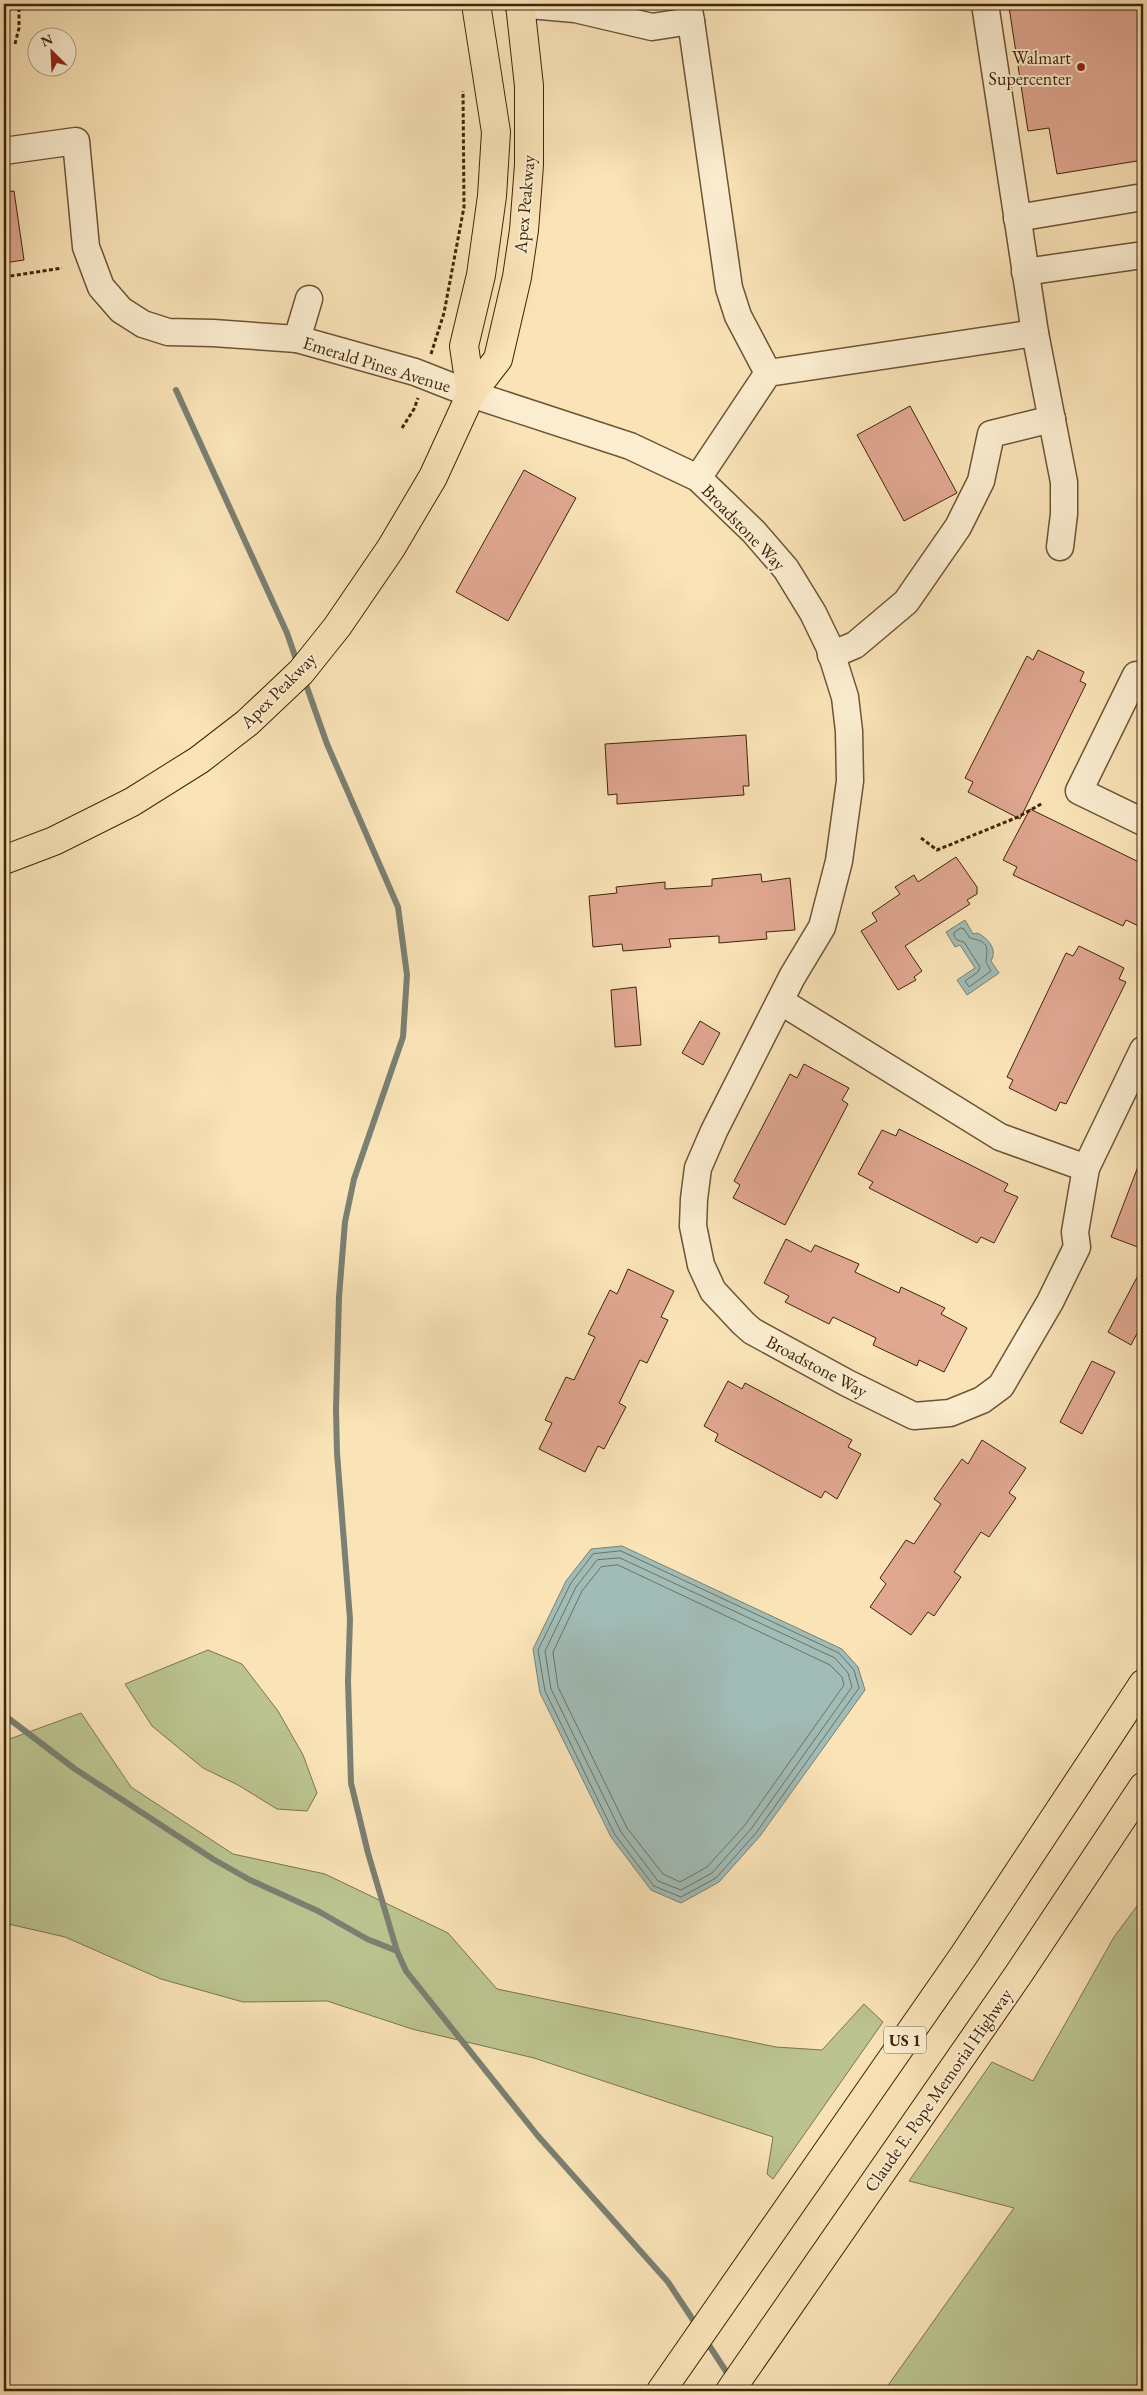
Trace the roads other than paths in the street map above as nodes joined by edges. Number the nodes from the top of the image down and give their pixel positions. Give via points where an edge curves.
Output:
1 (476, 4) edge
2 (519, 4) edge
3 (985, 4) edge
4 (690, 13) edge
5 (4, 151) edge
6 (1143, 198) edge
7 (1017, 218) junction
8 (1143, 255) edge
9 (1026, 272) junction
10 (309, 299) dead end
11 (1036, 333) junction
12 (297, 339) junction
13 (768, 373) junction
14 (471, 394) junction
15 (1052, 419) junction
16 (698, 478) junction
17 (1060, 547) dead end
18 (831, 655) junction
19 (1143, 676) edge
20 (1143, 822) edge
21 (4, 860) edge
22 (780, 1001) junction
23 (1143, 1050) edge
24 (1086, 1168) junction
25 (1143, 1684) edge
26 (1143, 1787) edge
27 (661, 2391) edge
28 (730, 2391) edge

1 - 14 main road, Apex Peakway via 496,132 492,196 481,275 464,346
2 - 4 street via 576,9 652,26
2 - 14 main road, Apex Peakway via 529,86 530,130 524,230 498,359
3 - 7 street
4 - 13 street via 729,288 738,316
5 - 12 street, Emerald Pines Avenue via 76,141 86,247 101,287 121,310 143,324 168,332
6 - 7 street
7 - 9 street
8 - 9 street
9 - 11 street
10 - 12 street
11 - 13 street
11 - 15 street
12 - 14 street, Emerald Pines Avenue via 415,372
13 - 16 street
14 - 16 street, Broadstone Way via 630,446
14 - 21 main road, Apex Peakway via 433,477 391,548 301,672 247,722 199,760 132,802 54,841
15 - 17 street via 1064,482
15 - 18 street via 991,434 981,481 958,527 906,602 855,645
16 - 18 street, Broadstone Way via 754,532 786,569 813,613
18 - 22 street, Broadstone Way via 845,697 849,731 850,781 840,852 822,927
19 - 20 street via 1136,675 1079,791
22 - 24 street via 1000,1137
22 - 24 street, Broadstone Way via 698,1168 693,1226 701,1265 713,1291 735,1316 752,1331 847,1384 914,1416 950,1413 966,1408 1002,1386 1077,1247 1075,1232
23 - 24 street, Broadstone Way
25 - 27 main road, US 1 via 964,1955
26 - 28 main road, Claude E. Pope Memorial Highway

